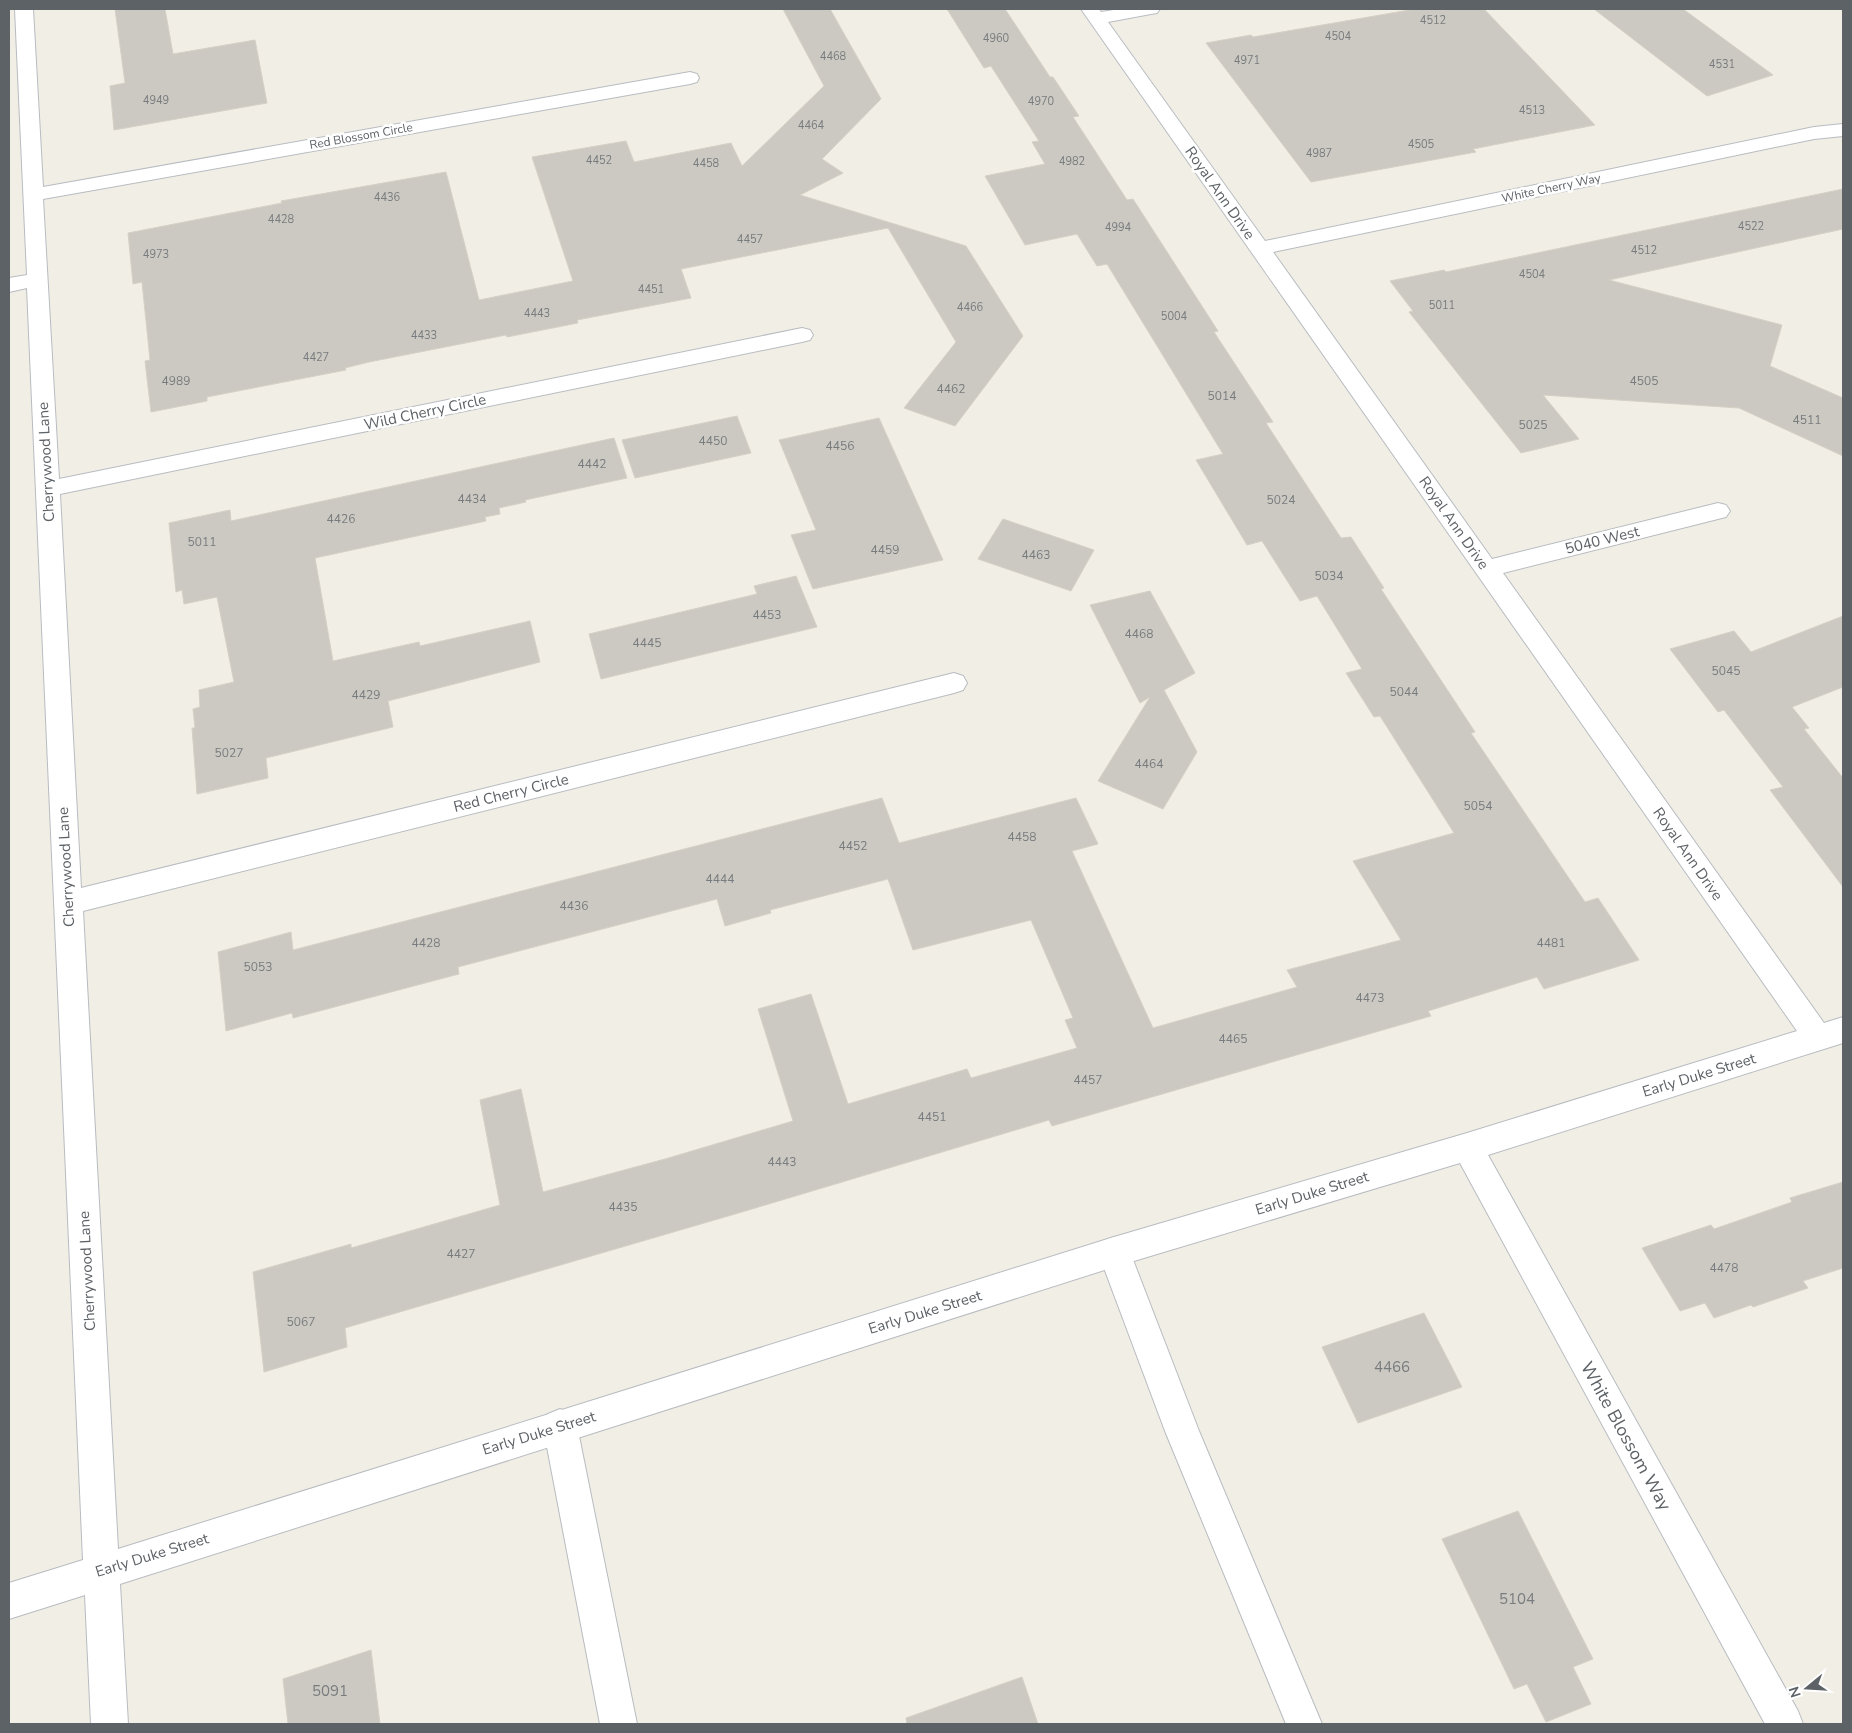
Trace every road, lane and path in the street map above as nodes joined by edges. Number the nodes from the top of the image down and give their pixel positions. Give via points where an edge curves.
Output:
1 (24, 9) edge
2 (1151, 9) edge
3 (1093, 14) edge
4 (690, 78) dead end
5 (1843, 130) edge
6 (33, 194) junction
7 (1259, 248) junction
8 (38, 280) junction
9 (9, 285) edge
10 (802, 335) dead end
11 (48, 489) junction
12 (1718, 511) dead end
13 (1486, 569) junction
14 (954, 683) dead end
15 (68, 903) junction
16 (1831, 1034) edge
17 (1467, 1147) junction
18 (1114, 1252) junction
19 (560, 1426) junction
20 (102, 1570) junction
21 (9, 1601) edge
22 (109, 1724) edge
23 (619, 1724) edge
24 (1304, 1724) edge
25 (1785, 1724) edge

1 - 6 street, Cherrywood Lane
2 - 3 street
3 - 7 street, Royal Ann Drive
4 - 6 street, Red Blossom Circle
5 - 7 street, White Cherry Way via 1814,133
6 - 8 street, Cherrywood Lane
7 - 13 street, Royal Ann Drive
8 - 9 street
8 - 11 street, Cherrywood Lane
10 - 11 street, Wild Cherry Circle
11 - 15 street, Cherrywood Lane
12 - 13 street, 5040 West
13 - 16 street, Royal Ann Drive
14 - 15 street, Red Cherry Circle
15 - 20 street, Cherrywood Lane
16 - 17 street, Early Duke Street
17 - 18 street, Early Duke Street
17 - 25 street, White Blossom Way
18 - 19 street, Early Duke Street
18 - 24 street via 1207,1495
19 - 20 street, Early Duke Street
19 - 23 street
20 - 21 street, Early Duke Street
20 - 22 street, Cherrywood Lane

